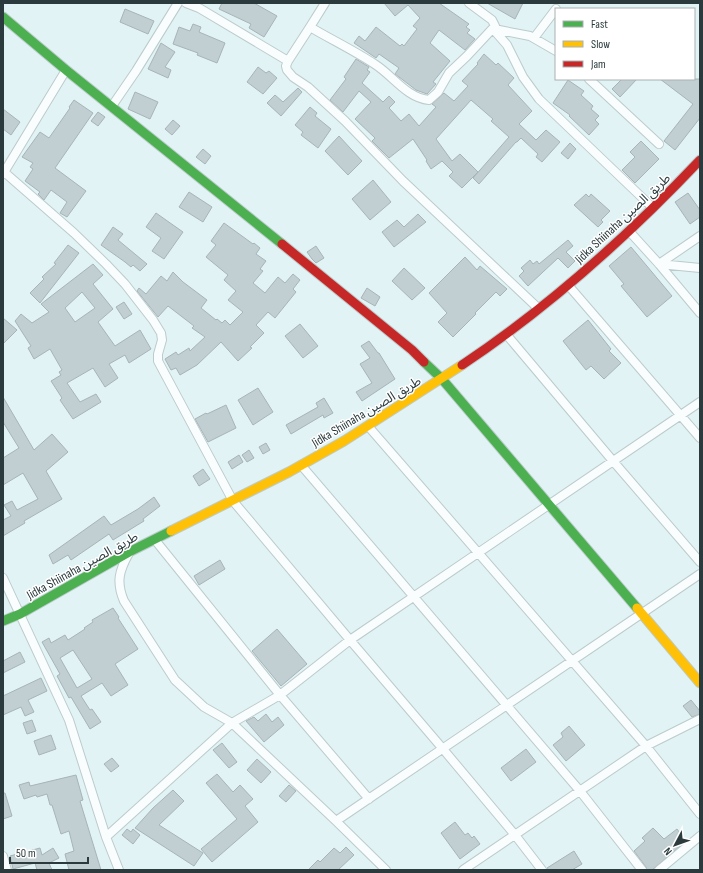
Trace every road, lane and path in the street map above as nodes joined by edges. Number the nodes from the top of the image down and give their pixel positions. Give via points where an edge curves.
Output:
1 (178, 3) edge
2 (186, 3) edge
3 (324, 3) edge
4 (469, 3) edge
5 (200, 6) edge
6 (555, 10) edge
7 (3, 17) edge
8 (310, 27) junction
9 (493, 29) junction
10 (534, 38) junction
11 (555, 50) edge
12 (288, 61) junction
13 (66, 70) junction
14 (590, 80) edge
15 (112, 106) junction
16 (659, 144) dead end
17 (700, 160) edge
18 (3, 172) edge
19 (653, 208) junction
20 (629, 232) junction
21 (700, 236) edge
22 (659, 264) junction
23 (700, 268) edge
24 (568, 285) junction
25 (539, 309) junction
26 (700, 313) edge
27 (506, 334) junction
28 (442, 380) junction
29 (700, 402) edge
30 (680, 416) junction
31 (368, 426) junction
32 (700, 438) edge
33 (613, 461) junction
34 (301, 465) junction
35 (233, 501) junction
36 (548, 505) junction
37 (155, 540) junction
38 (129, 552) junction
39 (478, 553) junction
40 (700, 562) edge
41 (700, 574) edge
42 (3, 578) edge
43 (413, 597) junction
44 (20, 614) junction
45 (642, 614) junction
46 (3, 621) edge
47 (350, 640) junction
48 (573, 660) junction
49 (700, 683) edge
50 (280, 695) junction
51 (507, 705) junction
52 (700, 719) edge
53 (232, 723) junction
54 (646, 746) junction
55 (443, 749) junction
56 (580, 791) junction
57 (369, 799) junction
58 (700, 814) edge
59 (336, 821) junction
60 (515, 835) junction
61 (700, 836) edge
62 (106, 837) junction
63 (3, 856) edge
64 (7, 870) edge
65 (118, 870) edge
66 (386, 870) edge
67 (463, 870) edge
68 (542, 870) edge
69 (642, 870) edge
70 (660, 870) edge

1 - 15 street
2 - 5 street
3 - 8 street
4 - 9 street via 492,20 495,26
5 - 12 street
6 - 10 street
7 - 13 street
8 - 9 street via 377,65 402,87 423,100 429,100 438,92 449,73
8 - 12 street
9 - 10 street
9 - 19 street via 508,45 523,77 539,99
10 - 11 street
12 - 25 street via 287,70 293,77 308,87 345,121 393,171
13 - 15 street
13 - 18 street
14 - 16 street
15 - 28 street via 412,350
17 - 19 street, Jidka Shiinaha طريق الصين
18 - 35 street via 106,264 153,320 161,332 162,340 158,361
19 - 20 street, Jidka Shiinaha طريق الصين
20 - 22 street
20 - 24 street, Jidka Shiinaha طريق الصين
21 - 22 street
22 - 23 street
22 - 26 street
24 - 25 street, Jidka Shiinaha طريق الصين
24 - 30 street
25 - 27 street, Jidka Shiinaha طريق الصين
27 - 28 street, Jidka Shiinaha طريق الصين
27 - 33 street
28 - 31 street, Jidka Shiinaha طريق الصين
28 - 36 street
29 - 30 street
30 - 32 street
30 - 33 street
31 - 34 street, Jidka Shiinaha طريق الصين
31 - 39 street
33 - 36 street
33 - 40 street
34 - 35 street, Jidka Shiinaha طريق الصين
34 - 43 street
35 - 37 street, Jidka Shiinaha طريق الصين
35 - 47 street
36 - 39 street
36 - 45 street
37 - 38 street, Jidka Shiinaha طريق الصين
37 - 50 street
38 - 44 street, Jidka Shiinaha طريق الصين
38 - 53 street via 119,578 124,601 175,680 204,707
39 - 43 street
39 - 48 street
41 - 45 street
42 - 44 street
43 - 47 street
43 - 51 street
44 - 46 street, Jidka Shiinaha طريق الصين
44 - 62 street via 69,720
45 - 48 street
45 - 49 street
47 - 50 street
47 - 55 street
48 - 51 street
48 - 54 street
50 - 53 street
50 - 57 street
51 - 55 street
51 - 56 street
52 - 54 street
53 - 59 street
53 - 62 street
54 - 56 street
54 - 58 street
55 - 57 street
55 - 60 street
56 - 60 street
56 - 69 street
57 - 59 street
59 - 66 street
60 - 67 street
60 - 68 street
61 - 70 street
62 - 65 street
63 - 64 street

